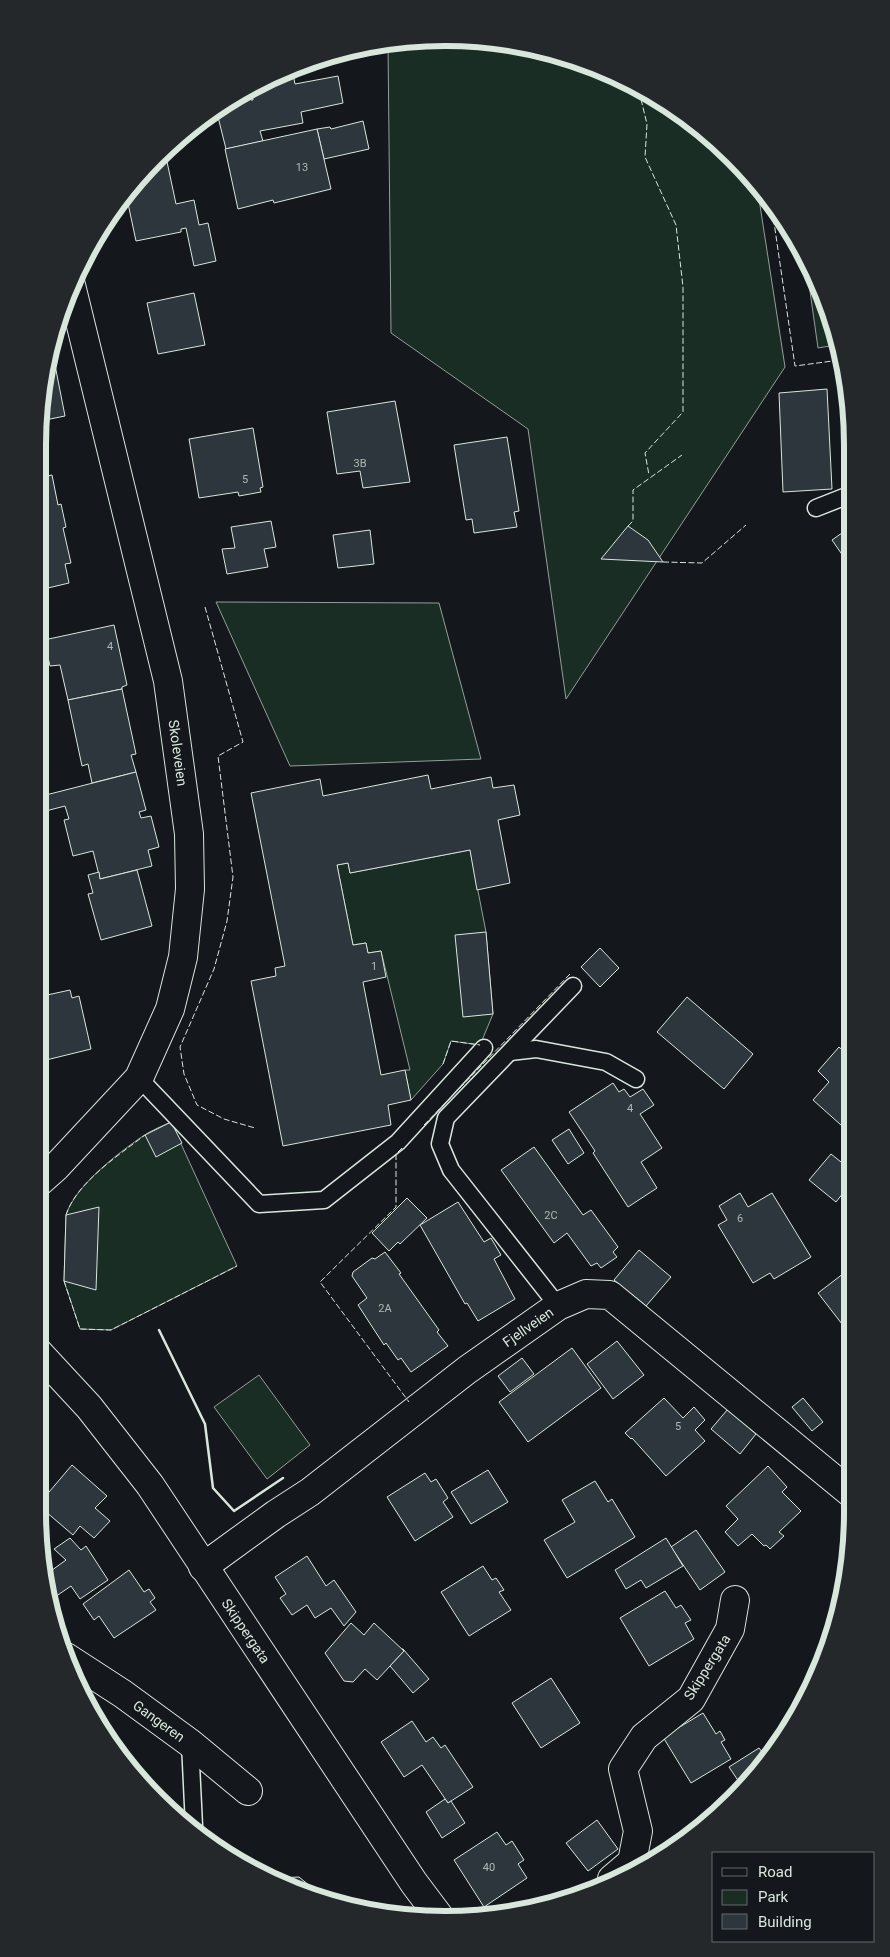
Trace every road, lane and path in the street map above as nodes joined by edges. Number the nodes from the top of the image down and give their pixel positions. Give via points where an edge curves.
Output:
1 (74, 299) edge
2 (844, 497) edge
3 (816, 508) dead end
4 (573, 986) dead end
5 (484, 1048) dead end
6 (510, 1052) junction
7 (140, 1078) junction
8 (636, 1079) dead end
9 (46, 1176) edge
10 (558, 1306) junction
11 (46, 1361) edge
12 (844, 1487) edge
13 (203, 1567) junction
14 (736, 1600) dead end
15 (77, 1664) edge
16 (190, 1743) junction
17 (248, 1792) dead end
18 (194, 1821) edge
19 (626, 1867) edge
20 (435, 1911) edge

1 - 7 street, Skoleveien via 168,681 189,834 190,889 182,957 170,1009
2 - 3 lane
4 - 6 lane
5 - 7 lane via 398,1142 324,1200 259,1204
6 - 8 lane via 536,1049 606,1062
6 - 10 lane via 446,1118 440,1144 451,1170
7 - 9 street, Skoleveien
10 - 12 street, Fjellveien via 586,1294 610,1295
10 - 13 street, Fjellveien via 467,1370 310,1492
11 - 13 street, Skippergata via 89,1407 150,1485
13 - 20 street, Skippergata
14 - 19 street, Skippergata via 730,1629 691,1698 644,1737 623,1769 638,1831 632,1862
15 - 16 street, Gangeren
16 - 17 street, Gangeren
16 - 18 lane

